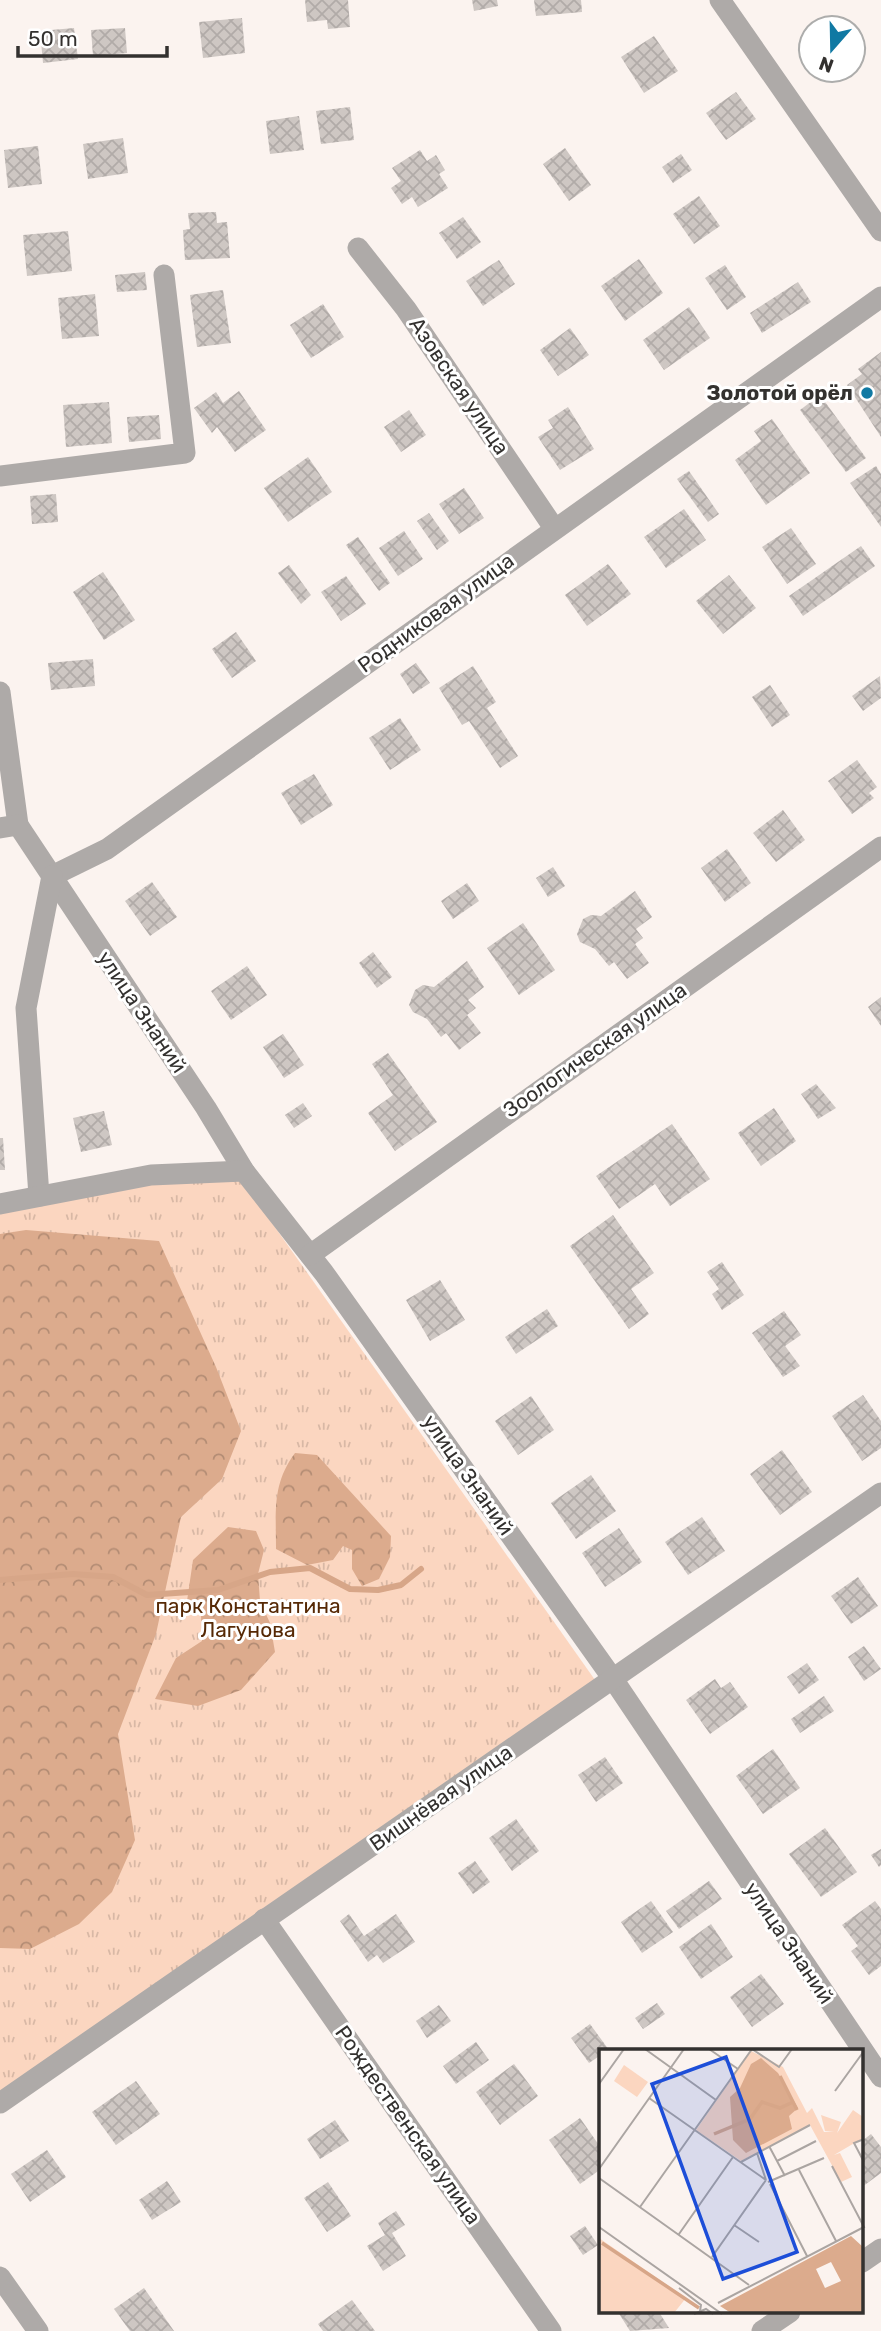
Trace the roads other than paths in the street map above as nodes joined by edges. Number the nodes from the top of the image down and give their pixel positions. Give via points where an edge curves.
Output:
1 (720, 0) edge
2 (881, 231) edge
3 (358, 248) dead end
4 (164, 275) dead end
5 (881, 297) edge
6 (0, 476) edge
7 (554, 528) junction
8 (0, 692) edge
9 (9, 826) edge
10 (881, 847) edge
11 (52, 876) junction
12 (244, 1171) junction
13 (39, 1196) junction
14 (0, 1204) edge
15 (310, 1255) junction
16 (881, 1493) edge
17 (613, 1679) junction
18 (264, 1919) junction
19 (862, 2049) edge
20 (864, 2052) edge
21 (881, 2077) edge
22 (0, 2103) edge
23 (881, 2249) edge
24 (864, 2261) edge
25 (0, 2277) edge
26 (787, 2314) edge
27 (38, 2331) edge
28 (551, 2331) edge
29 (762, 2331) edge

1 - 2 street
3 - 7 street, Азовская улица via 406,309
4 - 6 street via 184,453
5 - 7 street, Родниковая улица
7 - 11 street, Родниковая улица via 107,849
8 - 9 street
9 - 11 street
10 - 15 street, Зоологическая улица
11 - 12 street, улица Знаний
11 - 13 street via 26,1008
12 - 13 street via 151,1175
12 - 15 street, улица Знаний
13 - 14 street
15 - 17 street, улица Знаний
16 - 17 street, Вишнёвая улица
17 - 18 street, Вишнёвая улица
17 - 19 street, улица Знаний
18 - 22 street, Вишнёвая улица
18 - 28 street, Рождественская улица
20 - 21 street, улица Знаний
23 - 24 street
25 - 27 street
26 - 29 street

